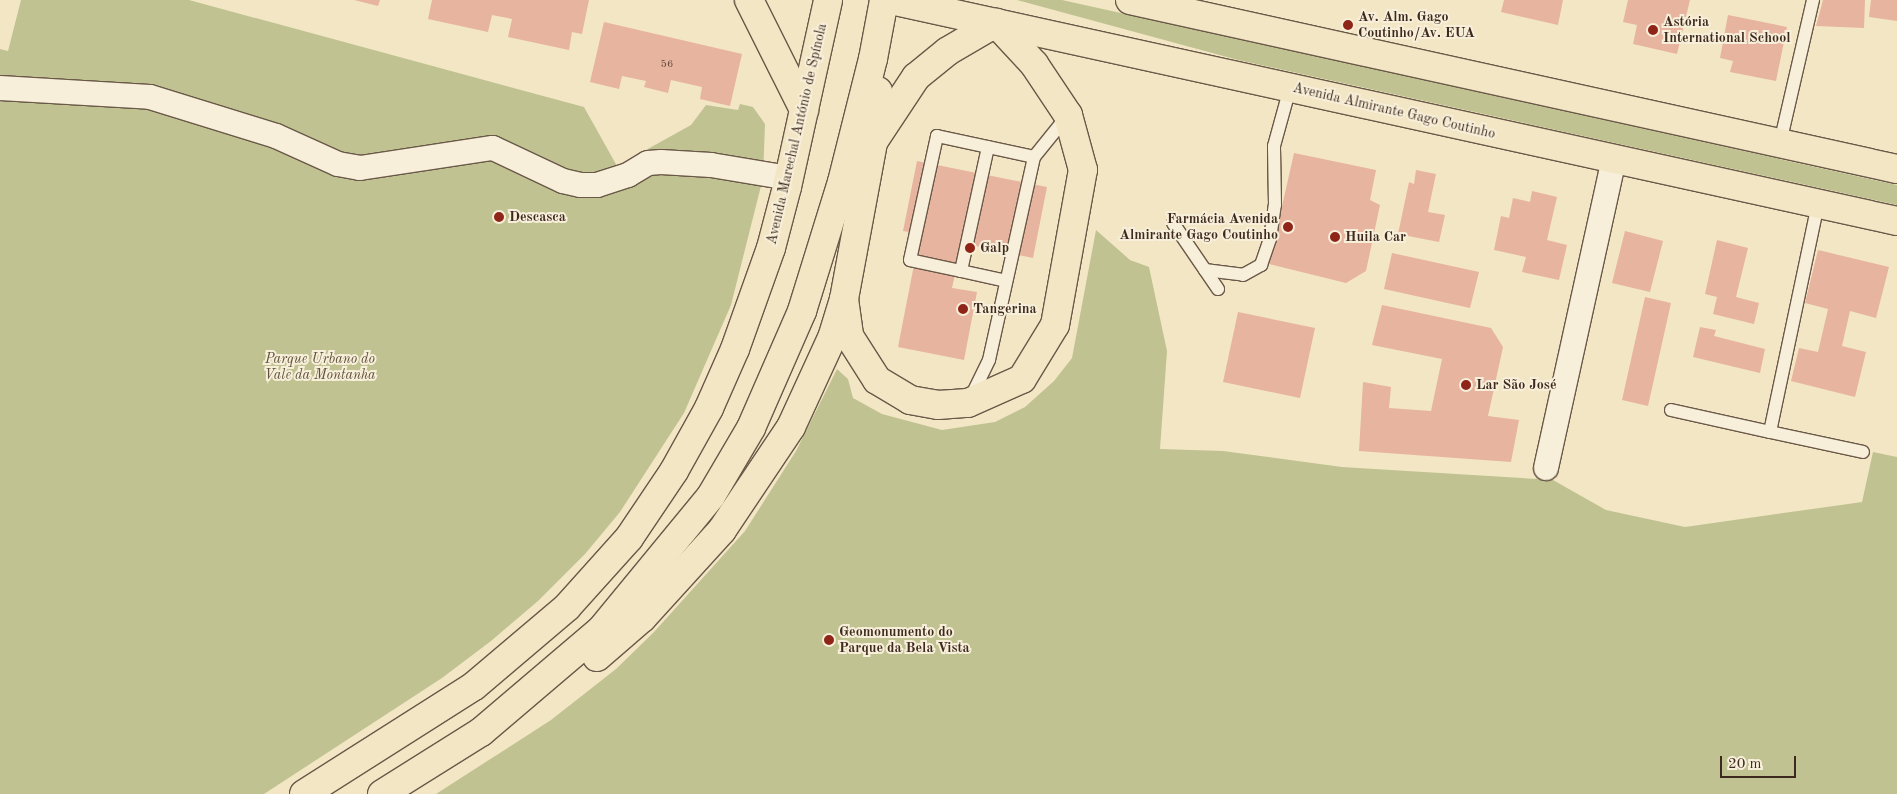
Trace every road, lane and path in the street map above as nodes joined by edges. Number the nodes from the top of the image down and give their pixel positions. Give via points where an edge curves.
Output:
1 (749, 0) edge
2 (828, 0) edge
3 (884, 0) edge
4 (891, 0) edge
5 (1130, 0) edge
6 (1813, 0) edge
7 (996, 23) junction
8 (873, 59) junction
9 (0, 88) edge
10 (1290, 88) junction
11 (804, 110) junction
12 (1068, 116) junction
13 (874, 142) junction
14 (1780, 143) junction
15 (988, 147) junction
16 (1034, 157) junction
17 (1614, 159) junction
18 (1897, 169) edge
19 (789, 178) junction
20 (1818, 204) junction
21 (1897, 221) edge
22 (1173, 223) dead end
23 (1205, 270) junction
24 (961, 271) junction
25 (1006, 281) junction
26 (1218, 289) dead end
27 (844, 299) junction
28 (968, 403) junction
29 (1670, 410) dead end
30 (1770, 432) junction
31 (1863, 452) dead end
32 (1546, 468) dead end
33 (481, 732) junction
34 (304, 794) edge
35 (382, 794) edge

1 - 11 main road
2 - 11 main road, Avenida Marechal António de Spínola
3 - 8 main road
4 - 7 main road, Avenida Almirante Gago Coutinho
5 - 14 main road
6 - 14 lane
7 - 10 main road, Avenida Almirante Gago Coutinho
7 - 12 main road via 1034,64
7 - 13 main road via 948,51 916,77
8 - 13 main road via 878,101
8 - 33 main road via 842,182 802,311 751,428 711,496 601,630
9 - 19 street via 150,98 276,136 338,164 360,168 493,148 563,181 581,185 597,185 628,175 648,163 661,162 711,164
10 - 17 main road, Avenida Almirante Gago Coutinho
10 - 23 lane via 1274,146 1275,205 1270,239 1260,265 1243,275
11 - 19 main road, Avenida Marechal António de Spínola
12 - 16 lane
12 - 28 main road via 1083,170 1055,325 1022,379
13 - 27 main road
14 - 18 main road
15 - 16 lane
15 - 24 lane
15 - 24 lane via 937,136 910,260
16 - 25 lane
17 - 20 main road, Avenida Almirante Gago Coutinho
17 - 32 street
19 - 34 main road, Avenida Marechal António de Spínola via 771,248 732,357 674,471 629,538 567,607 474,686
20 - 21 main road, Avenida Almirante Gago Coutinho
20 - 30 lane
22 - 23 lane
23 - 26 lane
24 - 25 lane
25 - 28 lane via 989,360
27 - 28 main road via 849,336 877,380 910,400 938,405
27 - 33 main road via 832,338 791,427 722,530 642,618 569,681 531,709
29 - 30 lane
30 - 31 lane
33 - 35 main road

